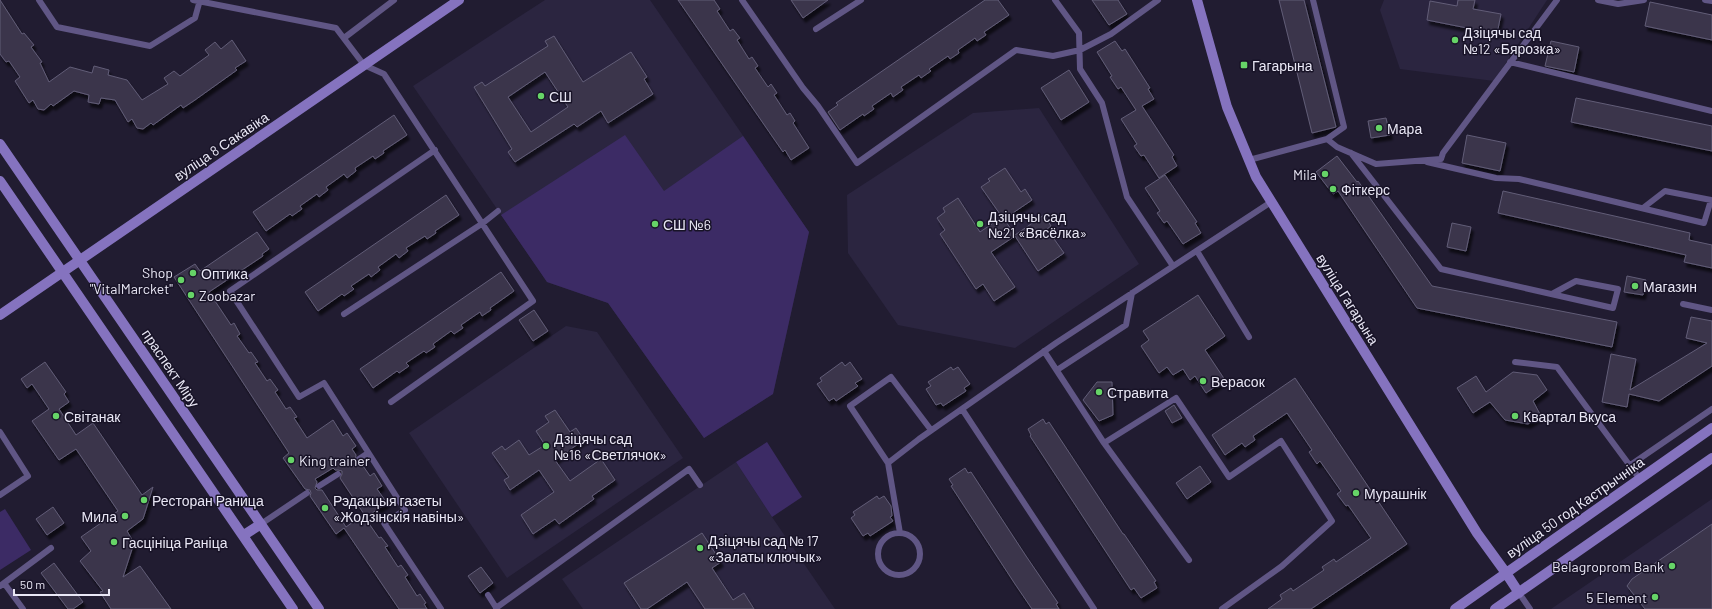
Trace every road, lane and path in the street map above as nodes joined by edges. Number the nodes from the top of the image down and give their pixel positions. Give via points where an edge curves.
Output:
1 (39, 0) edge
2 (197, 0) edge
3 (394, 0) edge
4 (459, 0) edge
5 (742, 0) edge
6 (860, 0) edge
7 (1055, 0) edge
8 (1158, 0) edge
9 (1196, 0) edge
10 (1313, 0) edge
11 (1557, 0) edge
12 (1598, 0) edge
13 (1644, 0) edge
14 (1704, 0) edge
15 (1712, 1) edge
16 (816, 29) dead end
17 (344, 38) junction
18 (1080, 50) junction
19 (1510, 62) junction
20 (364, 65) junction
21 (1712, 111) edge
22 (1327, 139) junction
23 (0, 144) edge
24 (435, 150) junction
25 (1351, 153) junction
26 (1249, 160) junction
27 (1421, 160) junction
28 (0, 181) edge
29 (1271, 202) junction
30 (1643, 208) junction
31 (498, 211) dead end
32 (484, 223) junction
33 (1197, 251) junction
34 (80, 260) junction
35 (1173, 266) junction
36 (64, 272) junction
37 (1132, 293) junction
38 (1552, 294) junction
39 (1683, 304) dead end
40 (1712, 310) edge
41 (344, 314) dead end
42 (0, 316) edge
43 (1249, 337) dead end
44 (1044, 351) junction
45 (1515, 362) dead end
46 (1057, 370) junction
47 (391, 402) dead end
48 (962, 409) junction
49 (1712, 409) edge
50 (1712, 428) edge
51 (931, 430) junction
52 (0, 432) edge
53 (1104, 443) junction
54 (368, 453) junction
55 (1712, 458) edge
56 (359, 460) dead end
57 (888, 463) junction
58 (1629, 466) junction
59 (338, 474) dead end
60 (1639, 478) junction
61 (700, 485) dead end
62 (319, 486) dead end
63 (308, 493) dead end
64 (0, 495) edge
65 (261, 524) junction
66 (900, 533) junction
67 (244, 535) junction
68 (51, 548) dead end
69 (1189, 560) dead end
70 (1506, 573) junction
71 (2, 584) edge
72 (1519, 593) junction
73 (488, 595) dead end
74 (496, 608) edge
75 (24, 609) edge
76 (293, 609) edge
77 (319, 609) edge
78 (441, 609) edge
79 (1094, 609) edge
80 (1222, 609) edge
81 (1455, 609) edge
82 (1495, 609) edge
83 (1530, 609) edge

1 - 2 lane via 57,27 150,46 195,18
2 - 17 lane via 336,28
3 - 17 lane
4 - 20 main road, вуліца 8 Сакавіка
5 - 18 lane via 857,163 1016,50 1054,56
6 - 16 lane
7 - 18 lane via 1079,33
8 - 18 lane via 1111,34
9 - 26 main road, вуліца Гагарына via 1227,107
10 - 22 lane via 1344,127
11 - 19 lane
12 - 13 lane via 1618,4
14 - 15 lane
17 - 20 lane
18 - 35 lane via 1080,69 1102,103 1127,197
19 - 21 lane
19 - 27 lane via 1442,153 1441,159
20 - 24 lane via 384,74
20 - 34 main road, вуліца 8 Сакавіка
22 - 25 lane via 1336,147
22 - 26 lane
23 - 34 main road, праспект Міру
24 - 32 lane
24 - 54 lane via 230,291 299,397 324,383
25 - 27 lane via 1376,164
25 - 38 lane via 1441,269
26 - 29 main road, вуліца Гагарына via 1256,178
27 - 30 lane
28 - 36 main road
29 - 33 lane
29 - 70 main road, вуліца Гагарына via 1477,533
30 - 30 lane via 1704,223 1711,200 1665,191
31 - 32 lane
32 - 41 lane
32 - 47 lane via 533,301
33 - 35 lane
33 - 43 lane
34 - 36 main road, вуліца 8 Сакавіка
34 - 65 main road, праспект Міру
35 - 37 lane
36 - 42 main road, вуліца 8 Сакавіка
36 - 67 main road
37 - 44 lane
37 - 46 lane via 1126,325
38 - 38 lane via 1613,308 1618,289 1576,281
39 - 40 lane
44 - 46 lane
44 - 48 lane
45 - 58 lane via 1557,367
46 - 53 lane
48 - 51 lane
48 - 79 lane
49 - 58 lane
50 - 60 main road, вуліца 50 год Кастрычніка
51 - 57 lane
51 - 57 lane via 891,377 850,406
52 - 64 lane via 28,476
53 - 69 lane
53 - 80 lane via 1176,398 1229,477 1281,441 1332,521 1282,566
54 - 56 lane
54 - 78 lane via 405,510 384,523
55 - 72 main road
57 - 66 lane
58 - 60 lane
59 - 62 lane
60 - 70 main road, вуліца 50 год Кастрычніка
61 - 74 lane via 690,469
63 - 65 lane
65 - 67 main road
65 - 77 main road, праспект Міру
66 - 66 lane via 886,538 878,550 880,564 884,570 897,576 910,573 920,556 916,543
67 - 76 main road
68 - 71 lane
70 - 72 main road, вуліца Гагарына
70 - 81 main road, вуліца 50 год Кастрычніка
71 - 75 lane
72 - 82 main road
72 - 83 lane
73 - 74 lane

